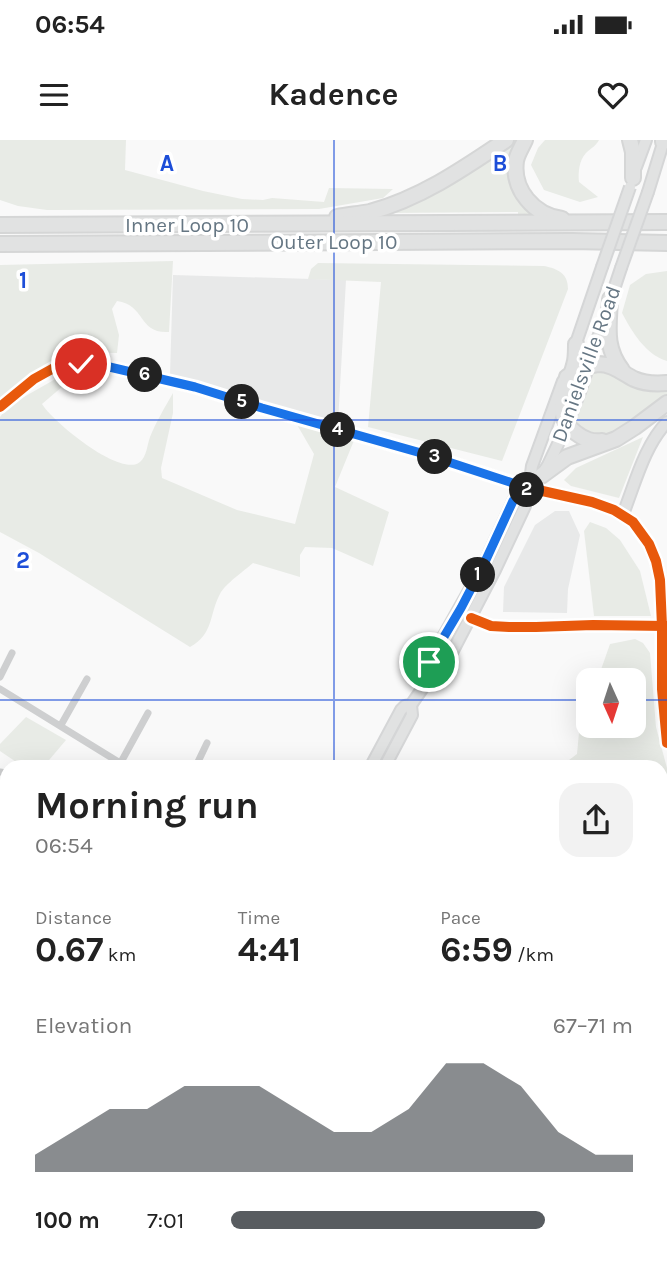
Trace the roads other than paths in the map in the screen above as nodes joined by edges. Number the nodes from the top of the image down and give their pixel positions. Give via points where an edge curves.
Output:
1 (506, 140) edge
2 (525, 140) edge
3 (630, 140) edge
4 (646, 140) edge
5 (664, 141) edge
6 (631, 183) junction
7 (667, 222) edge
8 (594, 223) junction
9 (291, 224) junction
10 (0, 225) edge
11 (667, 243) edge
12 (0, 244) edge
13 (610, 299) junction
14 (576, 344) joint
15 (589, 366) junction
16 (625, 373) junction
17 (566, 378) junction
18 (667, 383) edge
19 (667, 403) edge
20 (0, 407) edge
21 (567, 425) junction
22 (666, 425) edge
23 (616, 439) junction
24 (541, 476) junction
25 (527, 491) junction
26 (623, 514) junction
27 (471, 618) junction
28 (665, 626) edge
29 (12, 653) dead end
30 (431, 676) junction
31 (0, 677) edge
32 (88, 679) dead end
33 (0, 689) edge
34 (411, 705) junction
35 (148, 713) dead end
36 (61, 725) junction
37 (206, 743) dead end
38 (667, 743) edge
39 (115, 760) edge
40 (125, 760) edge
41 (199, 760) edge
42 (374, 760) edge
43 (388, 760) edge

1 - 9 highway via 413,197 368,212
2 - 8 highway via 516,173 528,202 555,218
3 - 6 highway
4 - 6 main road, Danielsville Road
5 - 13 main road, Danielsville Road, bridge
6 - 14 main road, Danielsville Road, bridge
7 - 8 highway, Inner Loop 10
8 - 9 highway, Inner Loop 10
9 - 10 highway, Inner Loop 10
11 - 12 highway, Outer Loop 10
13 - 15 main road, Danielsville Road
13 - 16 highway via 609,345
14 - 17 highway via 575,361
15 - 16 highway via 611,365
15 - 17 highway
15 - 21 main road, Danielsville Road
16 - 18 highway via 648,383
17 - 21 highway via 562,414
17 - 25 main road, Danielsville Road
19 - 23 highway
20 - 25 main road via 52,369 101,365 195,387 421,453
21 - 23 highway via 594,442
21 - 24 main road, Danielsville Road
22 - 26 main road via 648,452
23 - 24 highway via 566,457
24 - 25 main road, Danielsville Road
25 - 26 main road via 592,502
25 - 27 main road, Danielsville Road via 525,506
25 - 30 main road, Danielsville Road via 513,501 429,662
26 - 28 main road via 642,534 656,561
27 - 28 street via 509,627
27 - 30 main road, Danielsville Road via 445,666
28 - 38 main road via 662,698
29 - 31 street
30 - 34 main road, Danielsville Road
32 - 36 street
33 - 36 street
34 - 42 main road, Danielsville Road via 401,710
34 - 43 main road, Danielsville Road via 412,715
35 - 40 street
36 - 39 street
37 - 41 street

